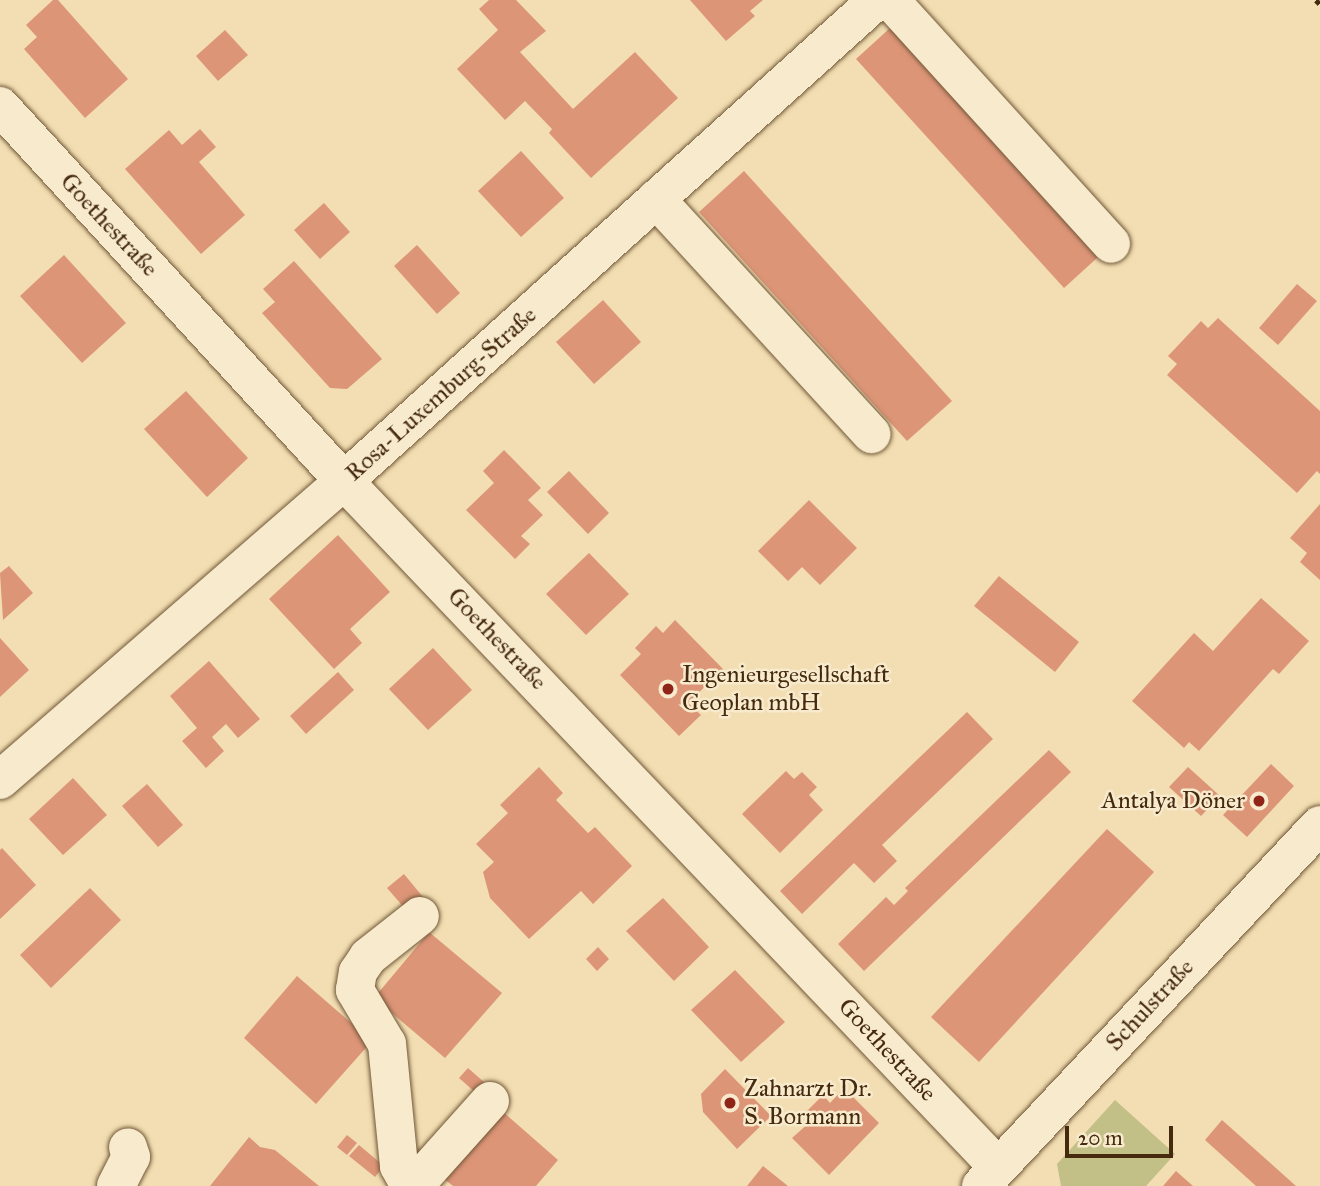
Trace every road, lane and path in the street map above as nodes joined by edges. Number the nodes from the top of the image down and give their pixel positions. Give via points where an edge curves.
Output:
1 (877, 0) edge
2 (890, 0) edge
3 (1316, 0) edge
4 (1320, 4) edge
5 (0, 106) edge
6 (656, 199) junction
7 (1111, 244) dead end
8 (871, 434) dead end
9 (344, 481) junction
10 (0, 780) edge
11 (1320, 825) edge
12 (420, 916) dead end
13 (490, 1101) dead end
14 (128, 1147) dead end
15 (990, 1177) edge
16 (116, 1186) edge
17 (412, 1186) edge

1 - 6 street, Rosa-Luxemburg-Straße
2 - 7 street
3 - 4 path
5 - 9 street, Goethestraße
6 - 8 street
6 - 9 street, Rosa-Luxemburg-Straße
9 - 10 street, Rosa-Luxemburg-Straße
9 - 15 street, Goethestraße
11 - 15 street, Schulstraße
12 - 17 street via 368,957 358,972 355,990 387,1044 399,1166
13 - 17 street
14 - 16 street via 131,1157

